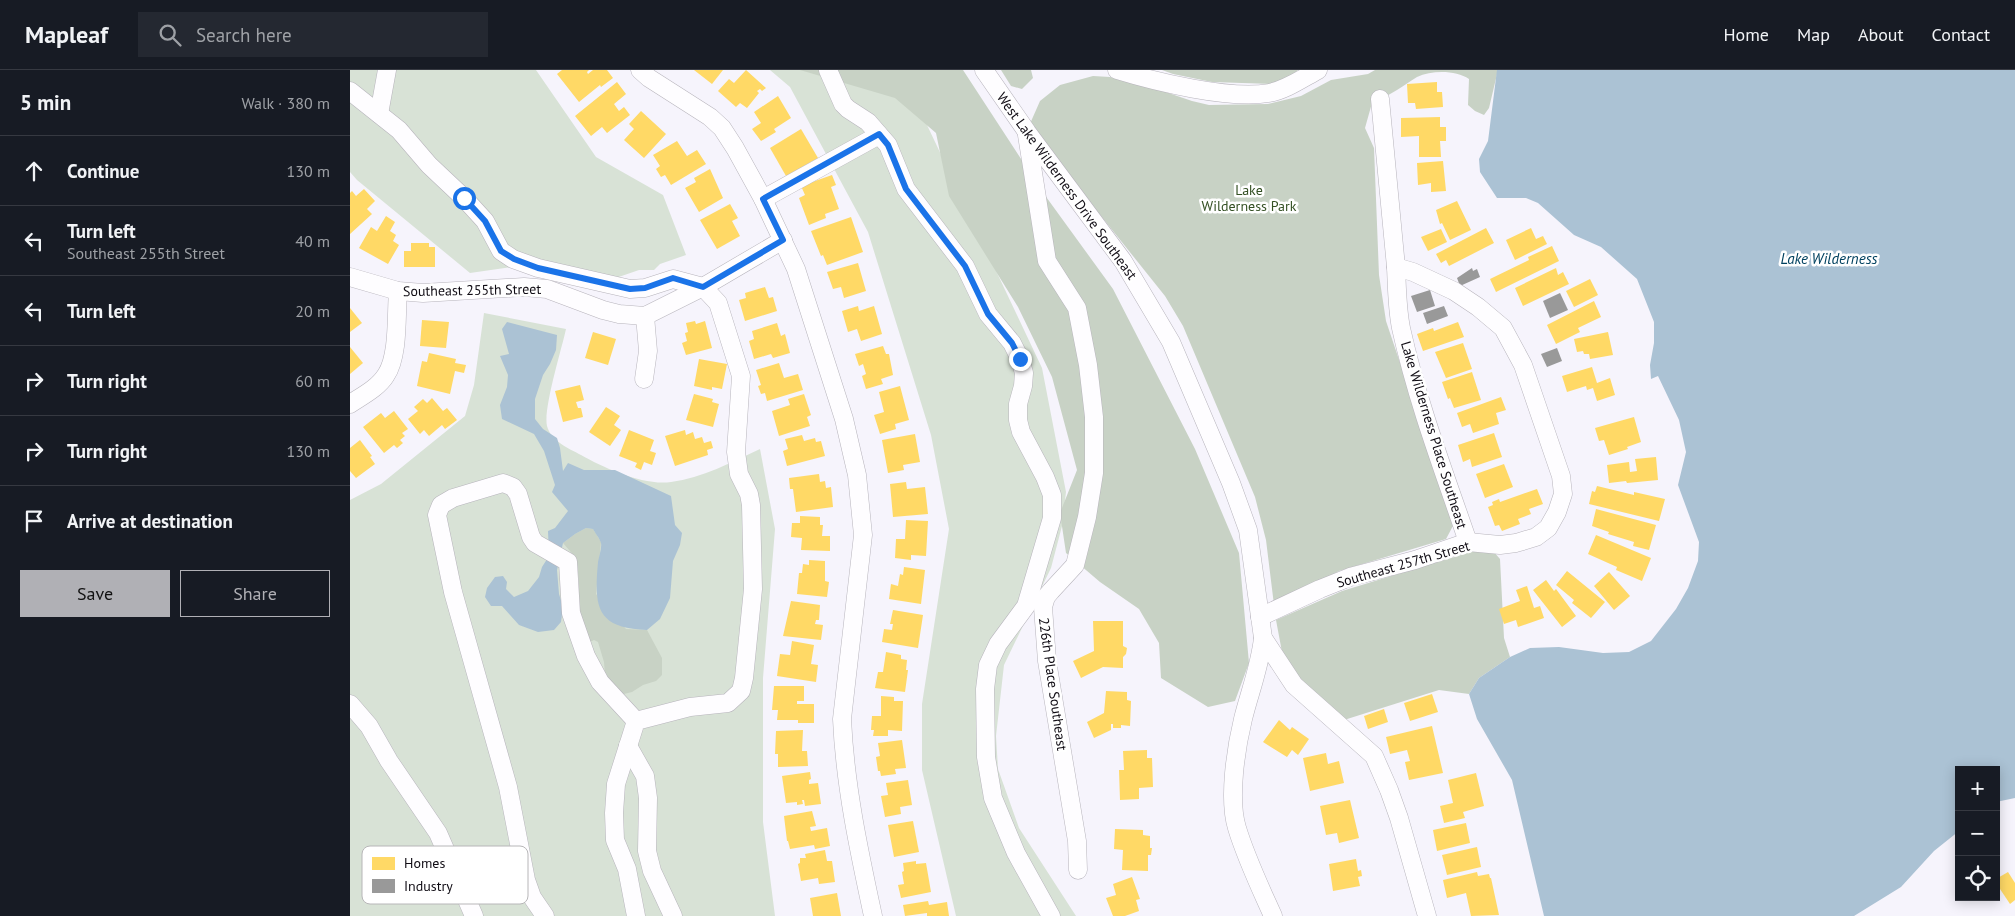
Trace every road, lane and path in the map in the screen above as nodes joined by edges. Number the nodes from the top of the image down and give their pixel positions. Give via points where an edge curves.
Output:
1 (387, 70) edge
2 (640, 70) edge
3 (828, 70) edge
4 (984, 70) edge
5 (1117, 70) edge
6 (1318, 70) edge
7 (350, 91) edge
8 (1380, 99) dead end
9 (379, 114) junction
10 (1027, 132) junction
11 (879, 134) junction
12 (763, 199) junction
13 (783, 240) junction
14 (1396, 267) junction
15 (350, 277) edge
16 (703, 287) junction
17 (398, 291) junction
18 (645, 316) junction
19 (644, 380) dead end
20 (350, 404) edge
21 (1468, 542) junction
22 (1260, 617) junction
23 (1263, 638) junction
24 (350, 704) edge
25 (636, 721) junction
26 (628, 746) junction
27 (444, 846) edge
28 (519, 846) edge
29 (1078, 870) dead end
30 (528, 886) edge
31 (469, 904) edge
32 (474, 916) edge
33 (545, 916) edge
34 (636, 916) edge
35 (673, 916) edge
36 (873, 916) edge
37 (1051, 916) edge
38 (1273, 916) edge
39 (1427, 916) edge

1 - 9 street
2 - 12 street via 722,128
3 - 11 street via 843,104
4 - 10 street, West Lake Wilderness Drive Southeast
5 - 6 street via 1210,92 1242,94 1270,93
7 - 9 street
8 - 14 street, Lake Wilderness Place Southeast
9 - 16 street via 399,130 428,165 464,198 485,221 501,251 514,259 538,268 630,289 645,288 673,278
10 - 22 street, West Lake Wilderness Drive Southeast via 1123,261 1171,342 1248,530
10 - 29 street, 226th Place Southeast via 1047,261 1077,308 1094,417 1094,473 1075,565 1050,591 1043,607 1047,661 1077,841
11 - 12 street
11 - 37 street via 888,145 906,189 965,266 988,314 1012,343 1020,359 1024,373 1018,420 1052,495 1052,518 1029,598 998,644 988,665 985,688 986,757 993,798 1016,853
12 - 13 street
13 - 16 street
13 - 36 street via 796,269 844,419 859,484 863,535 842,719 846,778
14 - 21 street, Lake Wilderness Place Southeast via 1401,327 1429,428
14 - 21 street, Southeast 257th Street via 1454,291 1503,328 1523,365 1561,476 1563,494 1557,512 1548,528 1536,537 1500,546
15 - 17 street, Southeast 255th Street
16 - 18 street
16 - 25 street via 718,303 741,376 736,452 739,474 751,505 754,560 744,678 740,691 728,703 690,707
17 - 18 street, Southeast 255th Street via 547,289 611,312
17 - 20 street via 394,353 386,375
18 - 19 street via 648,351
21 - 22 street, Southeast 257th Street via 1350,577
22 - 23 street, West Lake Wilderness Drive Southeast
23 - 38 street via 1233,775 1236,826
23 - 39 street, West Lake Wilderness Drive Southeast via 1294,685 1374,756 1400,818
24 - 27 street via 369,726
25 - 26 street
25 - 28 street via 600,682 586,656 570,613 568,562 531,537 513,487 503,483 453,498 441,505 437,515 453,592 508,787
26 - 34 street via 616,784 615,840 628,869
26 - 35 street via 645,776 647,851 652,871
30 - 33 street
31 - 32 street

